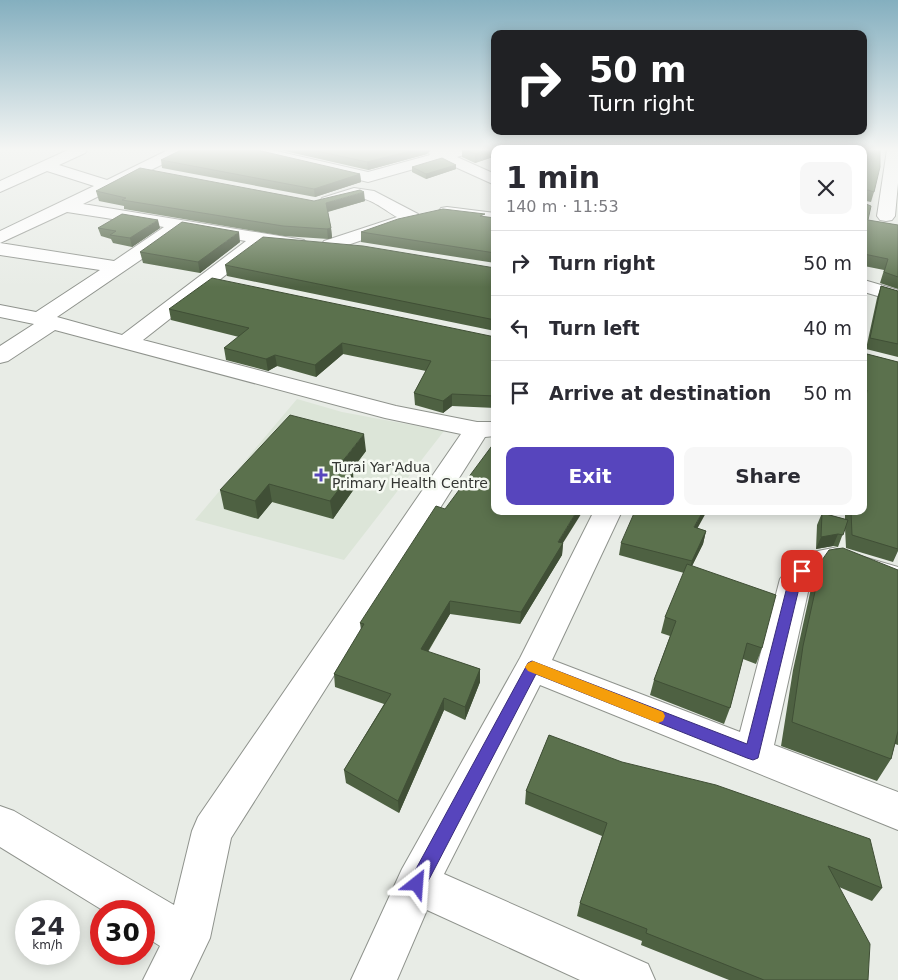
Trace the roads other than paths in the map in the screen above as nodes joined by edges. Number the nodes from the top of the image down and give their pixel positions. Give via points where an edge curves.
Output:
1 (86, 196) edge
2 (347, 196) edge
3 (371, 196) edge
4 (888, 196) edge
5 (315, 204) edge
6 (64, 206) junction
7 (885, 215) edge
8 (412, 218) junction
9 (491, 218) edge
10 (181, 224) junction
11 (0, 238) edge
12 (261, 238) junction
13 (330, 246) junction
14 (0, 249) edge
15 (373, 250) edge
16 (117, 267) junction
17 (208, 280) junction
18 (237, 286) edge
19 (867, 287) edge
20 (898, 296) edge
21 (0, 310) edge
22 (38, 318) junction
23 (0, 323) edge
24 (127, 342) junction
25 (0, 356) edge
26 (486, 430) edge
27 (606, 515) edge
28 (898, 578) edge
29 (532, 667) junction
30 (753, 754) junction
31 (898, 811) edge
32 (0, 824) edge
33 (417, 884) junction
34 (188, 938) junction
35 (166, 980) edge
36 (374, 980) edge
37 (632, 980) edge

1 - 6 street
2 - 5 street
3 - 8 street
4 - 7 street
6 - 10 street
6 - 11 street
8 - 9 street via 443,212
8 - 13 street
10 - 12 street
10 - 16 street
12 - 13 street
12 - 17 street
13 - 15 street
14 - 16 street
16 - 22 street
17 - 18 street
17 - 24 street
19 - 20 street
21 - 22 street
22 - 23 street
22 - 24 street
22 - 25 street
24 - 26 street via 394,413
26 - 34 street via 212,831
27 - 29 street
28 - 30 street via 833,559 809,563 795,579
29 - 30 street
29 - 33 street
30 - 31 street
32 - 34 street
33 - 36 street
33 - 37 street
34 - 35 street

